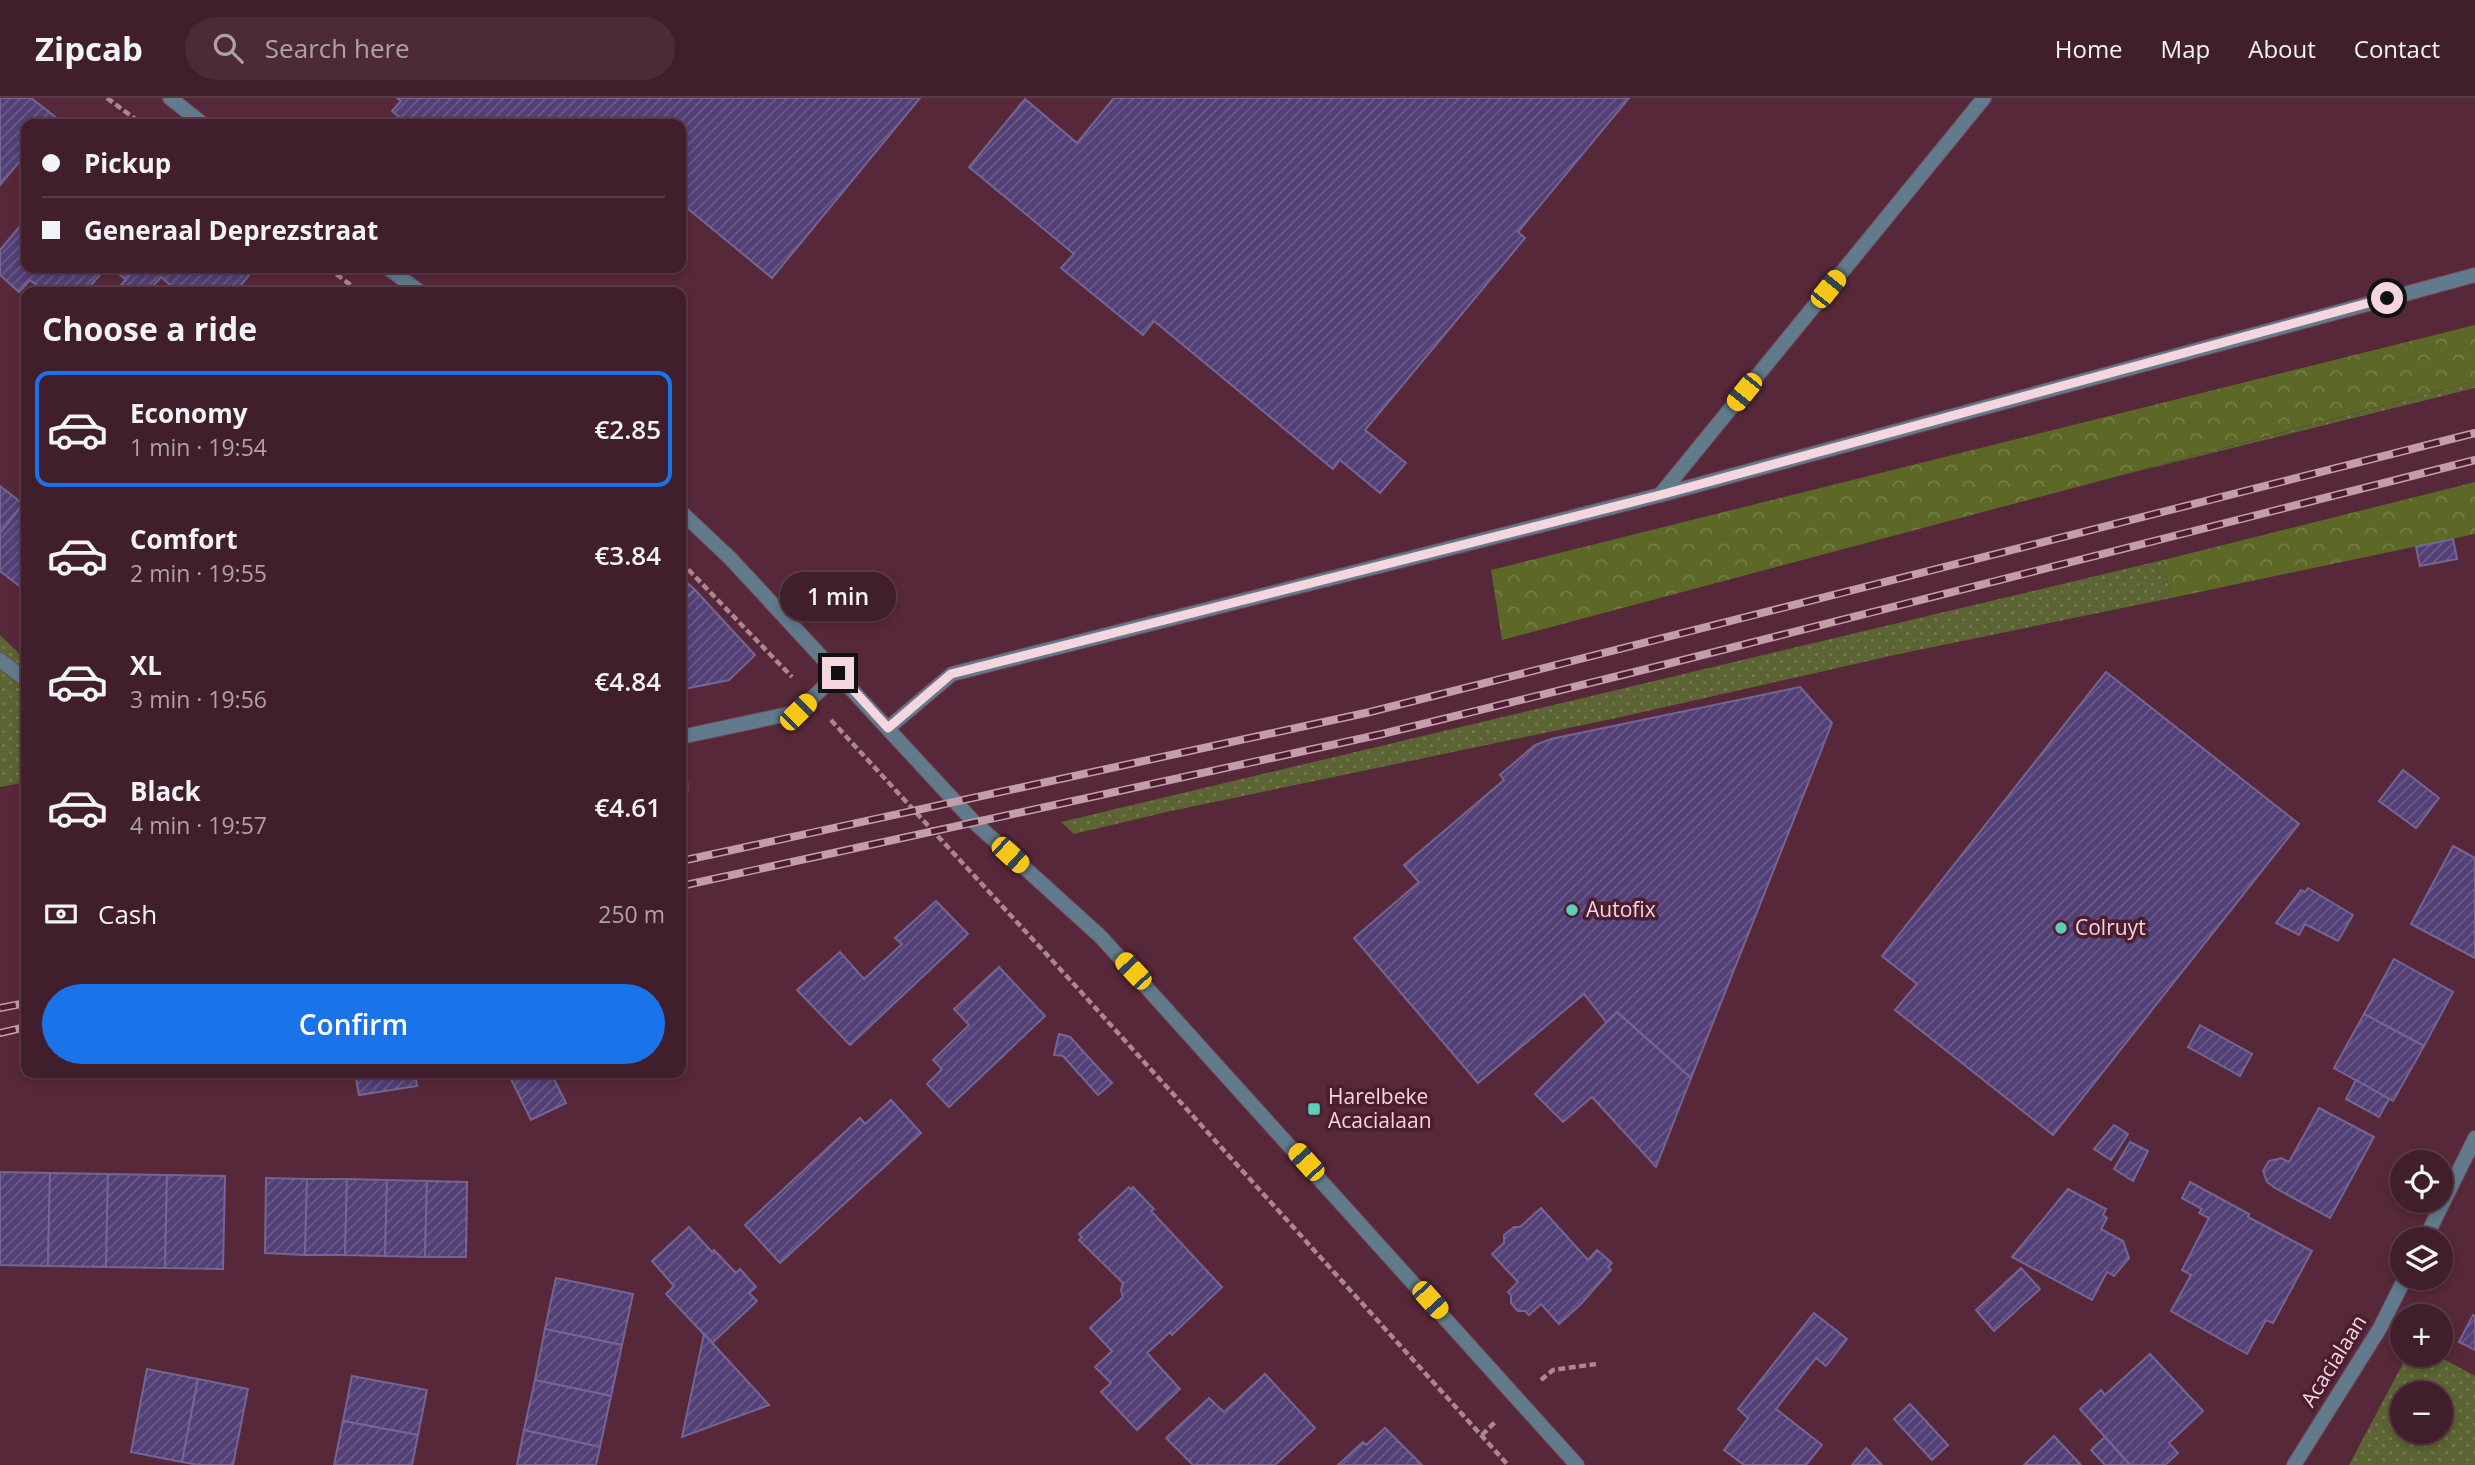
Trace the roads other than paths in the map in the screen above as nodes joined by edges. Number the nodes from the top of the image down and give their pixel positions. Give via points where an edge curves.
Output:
1 (170, 98) edge
2 (1984, 98) edge
3 (197, 119) edge
4 (395, 273) edge
5 (2475, 275) edge
6 (413, 287) edge
7 (1660, 495) junction
8 (686, 517) edge
9 (0, 660) edge
10 (838, 673) junction
11 (21, 676) edge
12 (888, 728) junction
13 (686, 736) edge
14 (2475, 1138) edge
15 (2430, 1227) edge
16 (2399, 1290) edge
17 (1577, 1465) edge
18 (2294, 1465) edge

1 - 3 street
2 - 7 street
4 - 6 street
5 - 7 street
7 - 12 street via 951,674
8 - 10 street
9 - 11 street
10 - 12 street
10 - 13 street via 798,712
12 - 17 street via 965,812 1101,937
14 - 15 street
16 - 18 street, Acacialaan

